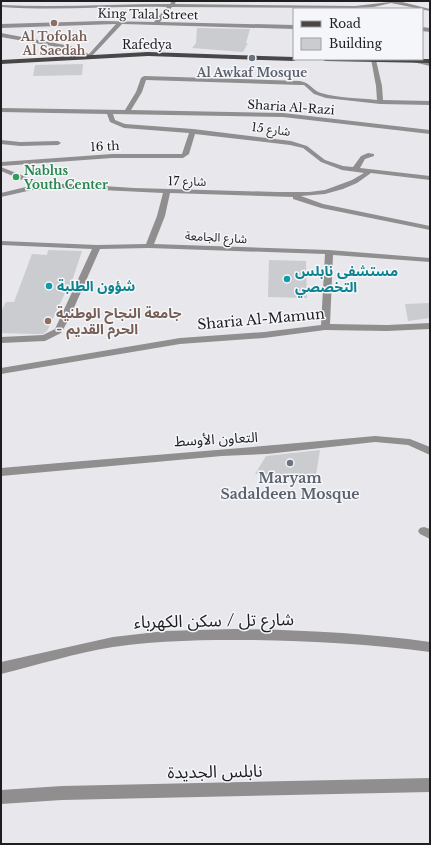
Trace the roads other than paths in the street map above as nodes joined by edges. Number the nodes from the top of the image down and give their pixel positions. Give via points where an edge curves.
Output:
1 (10, 1) edge
2 (175, 1) edge
3 (272, 1) edge
4 (379, 1) edge
5 (396, 2) edge
6 (2, 6) edge
7 (170, 6) junction
8 (311, 8) edge
9 (422, 8) edge
10 (120, 22) junction
11 (156, 23) junction
12 (1, 26) edge
13 (293, 28) edge
14 (1, 35) edge
15 (90, 56) junction
16 (293, 59) edge
17 (372, 60) joint
18 (415, 61) joint
19 (3, 62) edge
20 (430, 63) edge
21 (380, 102) junction
22 (430, 103) edge
23 (1, 110) edge
24 (110, 112) junction
25 (126, 113) junction
26 (193, 131) junction
27 (430, 132) edge
28 (1, 142) edge
29 (58, 143) dead end
30 (372, 155) dead end
31 (1, 164) edge
32 (1, 169) edge
33 (355, 170) junction
34 (369, 172) junction
35 (430, 178) edge
36 (42, 186) junction
37 (167, 191) junction
38 (1, 195) edge
39 (290, 195) junction
40 (430, 228) edge
41 (1, 244) edge
42 (149, 246) junction
43 (97, 247) junction
44 (329, 252) junction
45 (430, 260) edge
46 (325, 326) junction
47 (430, 326) edge
48 (1, 340) edge
49 (1, 371) edge
50 (430, 450) edge
51 (1, 472) edge
52 (430, 647) edge
53 (1, 668) edge
54 (430, 785) edge
55 (1, 797) edge

1 - 6 street
2 - 7 street
3 - 8 street
4 - 5 street
5 - 8 street via 374,6
5 - 9 street
6 - 7 street
7 - 8 street
7 - 11 street
10 - 11 street, King Talal Street
10 - 12 street, King Talal Street
10 - 15 street
11 - 13 street, King Talal Street
14 - 15 street via 70,48
15 - 16 main road, Rafedya via 148,54
15 - 19 main road, Rafedya
17 - 18 main road
17 - 21 street via 379,86
18 - 20 street
21 - 22 street
21 - 25 street via 322,95 316,93 309,85 300,83 144,78
23 - 24 street, Sharia Al-Razi
24 - 25 street, Sharia Al-Razi
24 - 26 street, شارع 15 via 112,121 120,126
25 - 27 street, Sharia Al-Razi via 283,115
26 - 31 street, 16 th via 186,154 183,156 112,156
26 - 33 street, شارع 15 via 291,142 305,147 329,164
28 - 29 street
30 - 33 street via 362,157
32 - 36 street
33 - 34 street, شارع 15
34 - 35 street, شارع 15
34 - 39 street, شارع 17 via 358,181 340,188 321,193
36 - 37 street, شارع 17
36 - 38 street, شارع 17
37 - 39 street, شارع 17
37 - 42 street via 161,216
39 - 40 street via 321,206
41 - 43 street, شارع الجامعة
42 - 43 street, شارع الجامعة
42 - 44 street, شارع الجامعة
43 - 48 street via 58,331 45,338
44 - 45 street, شارع الجامعة
44 - 46 street
46 - 47 street, Sharia Al-Mamun
46 - 49 street, Sharia Al-Mamun via 264,335 169,342
50 - 51 street, التعاون الأوسط via 410,442 375,439
52 - 53 street, شارع تل / سكن الكهرباء via 325,636 178,635 99,644
54 - 55 street, نابلس الجديدة via 62,793

